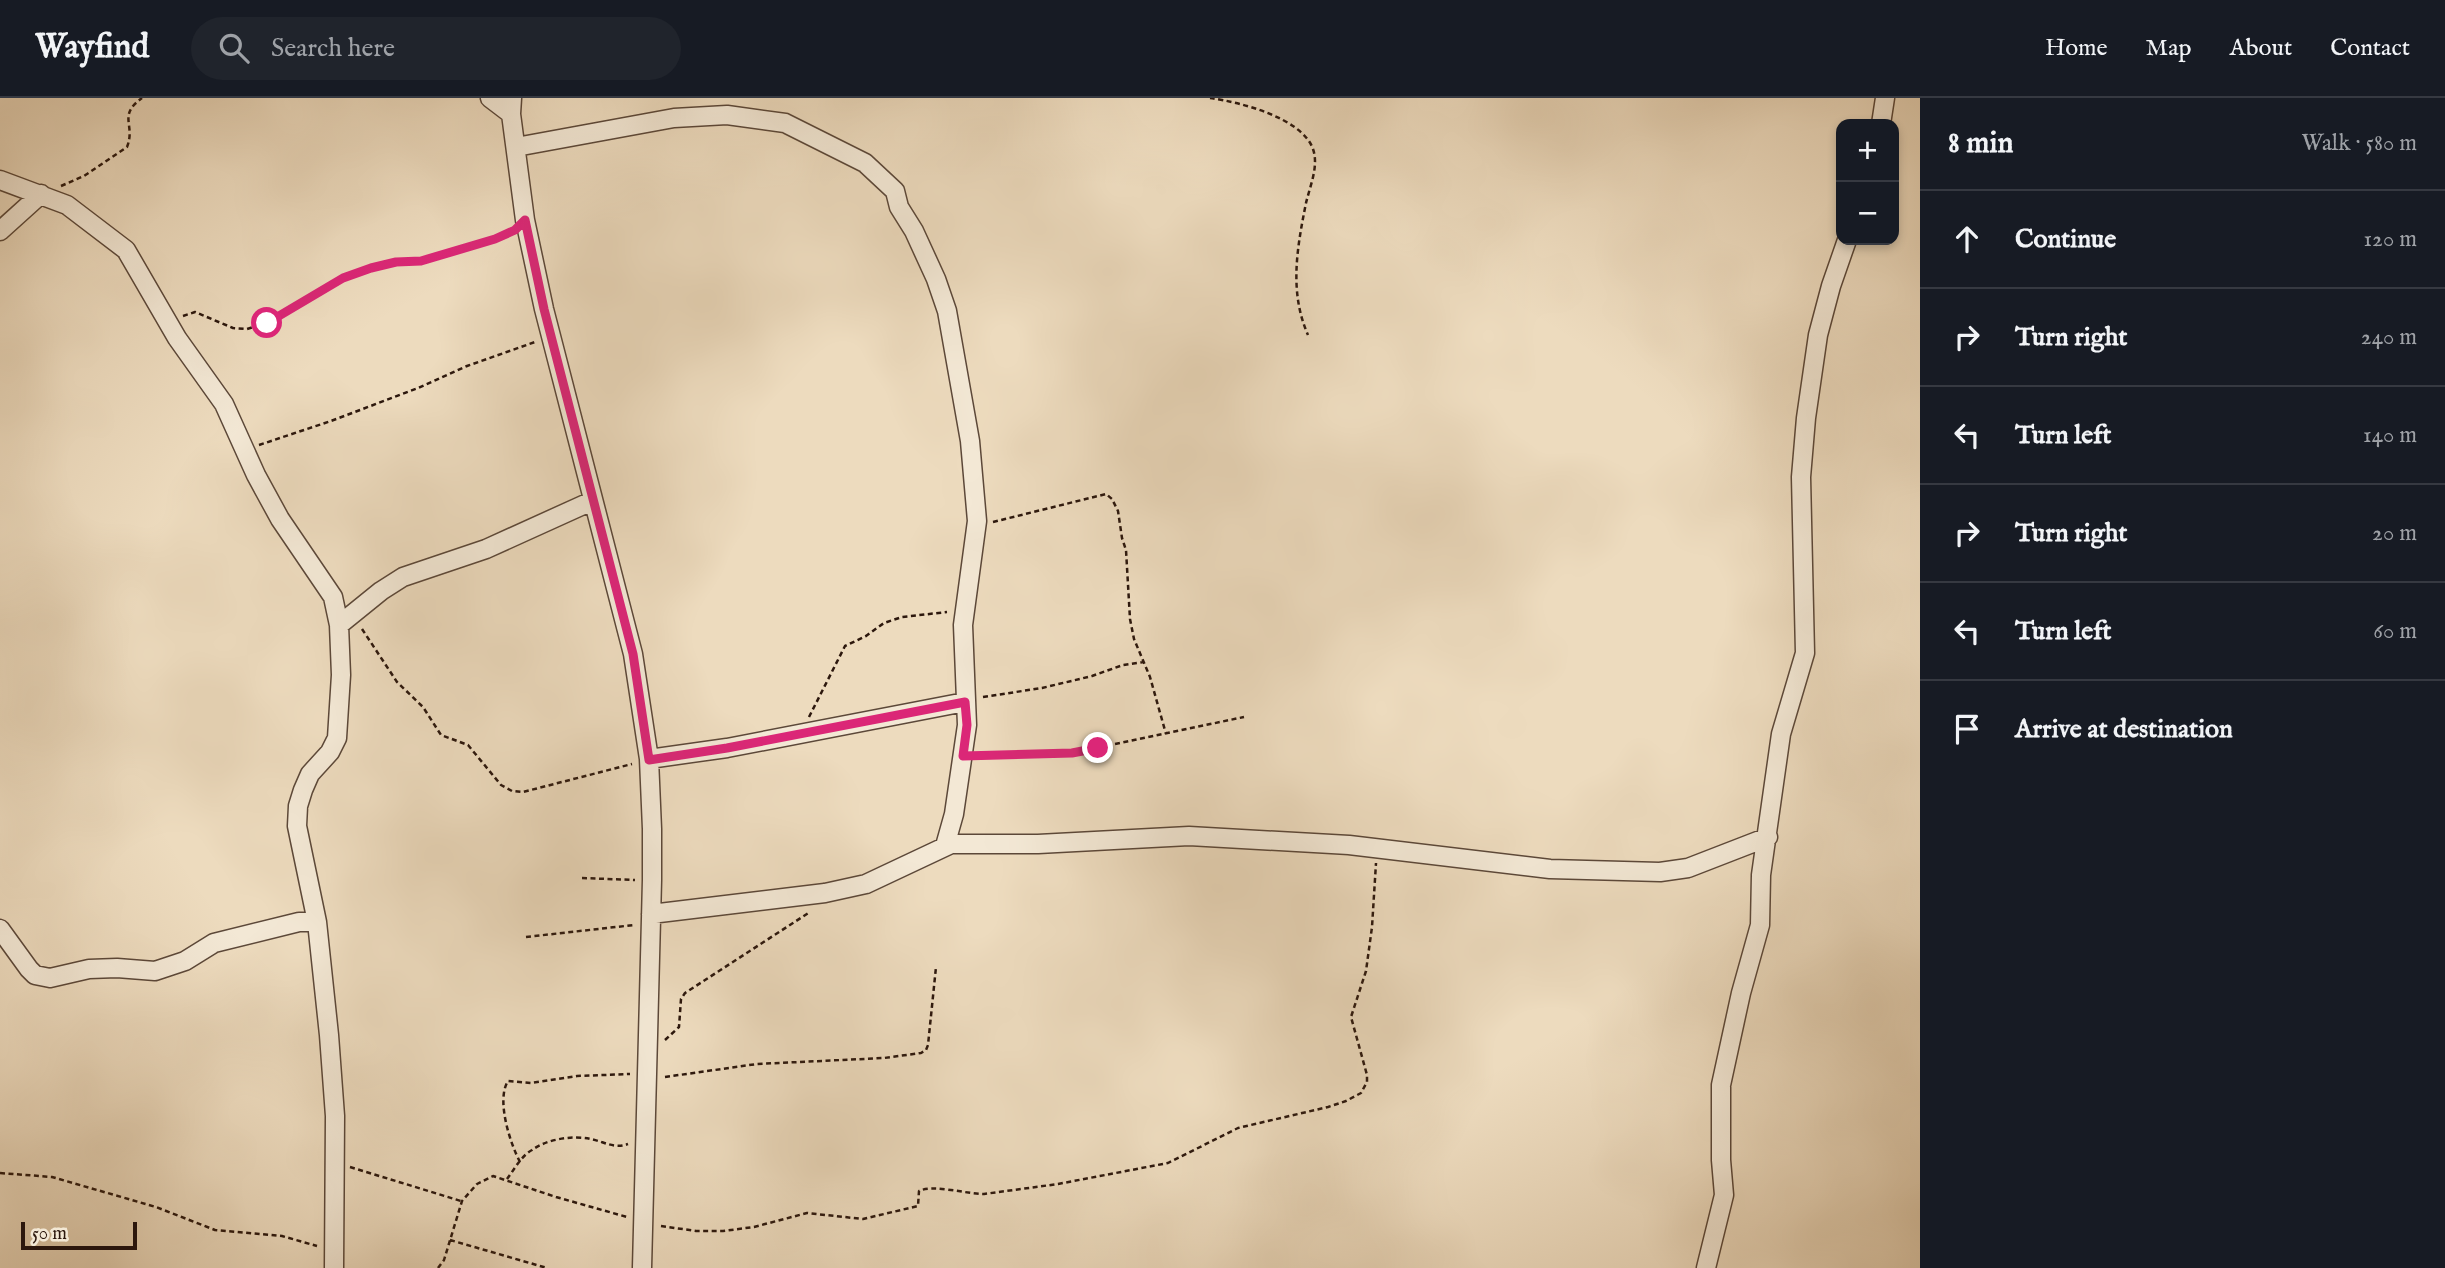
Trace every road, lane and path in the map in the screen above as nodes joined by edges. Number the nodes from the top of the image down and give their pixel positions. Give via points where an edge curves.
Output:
1 (142, 98) edge
2 (490, 98) edge
3 (1210, 98) edge
4 (1885, 98) edge
5 (512, 106) edge
6 (1882, 119) edge
7 (516, 147) junction
8 (0, 180) edge
9 (41, 194) junction
10 (525, 220) junction
11 (0, 231) edge
12 (1844, 245) edge
13 (170, 324) junction
14 (1308, 335) dead end
15 (551, 336) junction
16 (244, 450) junction
17 (592, 502) junction
18 (977, 525) junction
19 (965, 610) junction
20 (345, 620) junction
21 (1144, 662) junction
22 (965, 702) junction
23 (1244, 717) dead end
24 (804, 733) junction
25 (1166, 734) junction
26 (963, 756) junction
27 (649, 760) junction
28 (1768, 837) junction
29 (945, 846) junction
30 (1377, 849) junction
31 (582, 878) dead end
32 (652, 880) junction
33 (818, 906) dead end
34 (651, 919) junction
35 (317, 922) junction
36 (0, 929) edge
37 (526, 937) dead end
38 (936, 967) dead end
39 (648, 1051) junction
40 (647, 1076) junction
41 (645, 1138) junction
42 (334, 1162) junction
43 (520, 1162) junction
44 (0, 1173) edge
45 (507, 1179) junction
46 (462, 1201) junction
47 (642, 1222) junction
48 (450, 1240) junction
49 (334, 1260) edge
50 (438, 1268) edge
51 (547, 1268) edge
52 (642, 1268) edge
53 (1706, 1268) edge

1 - 9 path via 127,115 127,147 84,176
2 - 5 street
3 - 14 path via 1287,122 1306,137 1314,151 1295,284
4 - 6 street
5 - 7 street
7 - 10 street
7 - 18 street via 674,118 727,115 785,123 865,163 895,191 947,311 970,441
8 - 9 street
9 - 11 street
9 - 13 street via 67,205 126,250
10 - 13 path via 495,239 343,278 267,323 247,329 195,313
10 - 15 street
12 - 28 street via 1818,335 1806,418 1801,477 1805,653 1781,734
13 - 16 street via 224,404
15 - 16 path
15 - 17 street
16 - 20 street via 280,519
17 - 20 street via 486,549 403,578
17 - 27 street via 633,654
18 - 19 street
18 - 21 path via 1110,496 1120,517 1128,558 1130,619
19 - 22 street
19 - 24 path via 902,617 845,646
20 - 27 path via 423,707 441,735 468,745 512,791 573,781
20 - 35 street via 337,738 310,775 297,825
21 - 22 path
21 - 25 path
22 - 24 street
22 - 26 street
23 - 25 path
24 - 27 street
25 - 26 path via 1072,753
26 - 29 street
27 - 32 street
28 - 30 street via 1688,868 1660,872 1549,869
28 - 53 street via 1761,875 1760,925 1721,1085 1724,1195
29 - 30 street via 1189,836
29 - 34 street via 866,884
30 - 47 path via 1367,960 1351,1017 1367,1075 1356,1097 1238,1128 1168,1163 984,1194 926,1188 919,1191 918,1206 863,1219 807,1213 754,1227 709,1231
31 - 32 path
32 - 34 street
33 - 39 path via 685,993 679,1027
34 - 37 path
34 - 39 street
35 - 36 street via 299,922 214,943 185,961 155,971 89,969 50,978 35,975
35 - 42 street via 335,1116
38 - 40 path via 928,1045 921,1053
39 - 40 street
40 - 41 street
40 - 43 path via 508,1081 508,1136
41 - 43 path via 621,1146 592,1139 560,1139 532,1149
41 - 47 street
42 - 46 path
42 - 49 street
43 - 45 path
44 - 49 path via 52,1177 156,1207 215,1230 282,1236
45 - 46 path via 493,1176 477,1184
45 - 47 path
46 - 48 path
47 - 52 street
48 - 50 path
48 - 51 path

